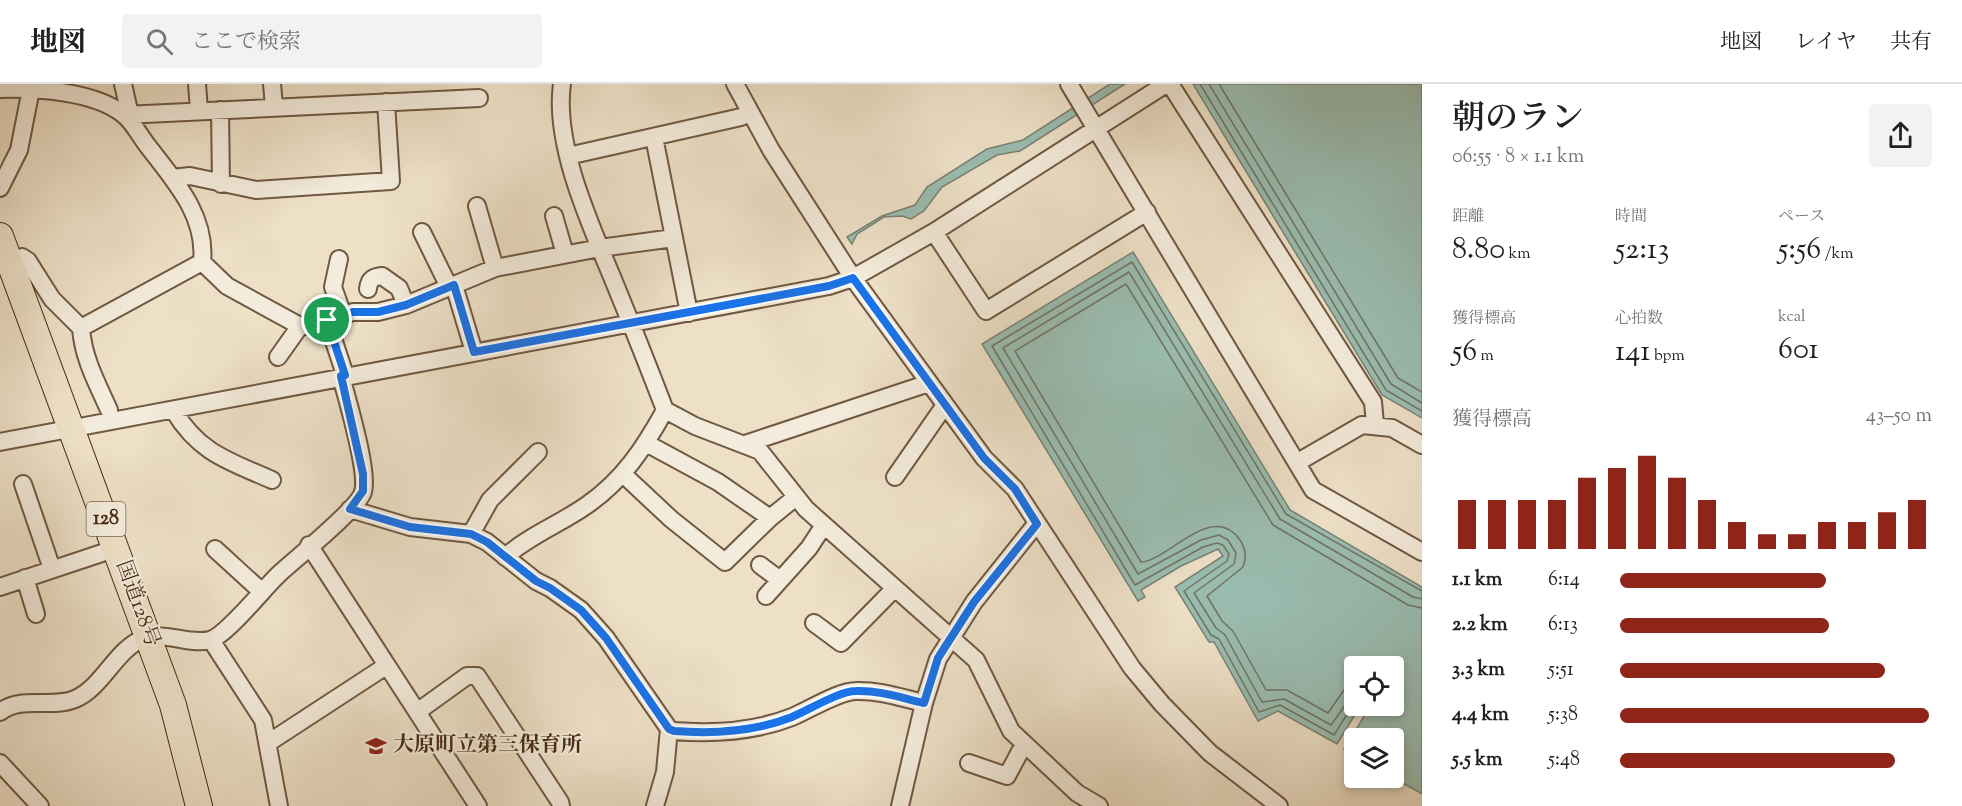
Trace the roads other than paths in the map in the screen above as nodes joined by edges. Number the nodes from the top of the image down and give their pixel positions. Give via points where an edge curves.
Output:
1 (123, 84) edge
2 (197, 84) edge
3 (272, 84) edge
4 (562, 84) edge
5 (735, 84) edge
6 (1168, 84) edge
7 (32, 86) edge
8 (1073, 87) edge
9 (0, 89) edge
10 (440, 92) edge
11 (479, 98) dead end
12 (386, 102) junction
13 (274, 106) junction
14 (200, 110) junction
15 (220, 110) junction
16 (127, 115) junction
17 (741, 117) dead end
18 (1096, 128) junction
19 (654, 137) junction
20 (568, 156) junction
21 (172, 178) junction
22 (221, 184) junction
23 (0, 188) edge
24 (477, 206) dead end
25 (1147, 212) junction
26 (554, 216) dead end
27 (422, 232) dead end
28 (934, 232) junction
29 (674, 238) junction
30 (600, 248) junction
31 (7, 249) edge
32 (565, 254) junction
33 (339, 259) dead end
34 (202, 262) junction
35 (495, 268) junction
36 (853, 278) junction
37 (452, 286) junction
38 (368, 289) dead end
39 (406, 305) junction
40 (689, 313) junction
41 (335, 318) junction
42 (631, 324) junction
43 (300, 326) junction
44 (81, 328) junction
45 (474, 352) junction
46 (278, 357) dead end
47 (343, 376) junction
48 (929, 382) junction
49 (945, 405) junction
50 (110, 410) dead end
51 (665, 410) junction
52 (174, 411) junction
53 (1375, 424) junction
54 (72, 428) junction
55 (0, 442) edge
56 (646, 443) junction
57 (745, 444) junction
58 (1422, 445) edge
59 (538, 452) dead end
60 (1298, 462) junction
61 (624, 475) junction
62 (895, 477) dead end
63 (272, 480) dead end
64 (23, 484) dead end
65 (796, 497) junction
66 (350, 509) junction
67 (770, 518) junction
68 (1037, 524) junction
69 (824, 525) junction
70 (471, 534) junction
71 (309, 545) junction
72 (117, 548) junction
73 (215, 549) dead end
74 (1422, 552) edge
75 (505, 557) junction
76 (760, 565) dead end
77 (52, 570) junction
78 (25, 579) junction
79 (780, 580) junction
80 (0, 587) edge
81 (895, 588) junction
82 (261, 591) junction
83 (766, 596) dead end
84 (36, 614) dead end
85 (814, 623) dead end
86 (149, 637) junction
87 (211, 640) junction
88 (952, 640) junction
89 (386, 666) junction
90 (924, 703) junction
91 (2, 706) edge
92 (417, 712) junction
93 (669, 729) junction
94 (268, 743) junction
95 (1024, 744) junction
96 (0, 763) edge
97 (969, 764) dead end
98 (40, 806) edge
99 (199, 806) edge
100 (279, 806) edge
101 (478, 806) edge
102 (561, 806) edge
103 (655, 806) edge
104 (900, 806) edge
105 (1099, 806) edge
106 (1279, 806) edge

1 - 16 street
2 - 14 street
3 - 13 street
4 - 20 street via 561,122
5 - 36 street via 771,150
6 - 18 street
6 - 53 street via 1373,402
7 - 9 street
7 - 16 street via 82,96
7 - 23 street via 19,150
8 - 18 street
10 - 11 street
10 - 12 street
12 - 13 street
12 - 22 street via 391,181 256,190
13 - 15 street
14 - 15 street
14 - 16 street
15 - 22 street
16 - 21 street
17 - 19 street
18 - 25 street
18 - 28 street
19 - 20 street
19 - 29 street
20 - 30 street
21 - 22 street via 190,176
21 - 34 street via 194,210 201,234
24 - 35 street
25 - 28 street via 986,312
25 - 60 street
26 - 32 street
27 - 37 street
28 - 36 street
29 - 30 street
29 - 40 street
30 - 32 street
30 - 42 street
31 - 44 street via 28,261 52,299
31 - 54 highway, 国道128号 / 128
32 - 35 street
33 - 41 street via 333,287
34 - 43 street via 227,286
34 - 44 street
35 - 37 street
36 - 40 street
36 - 48 street
37 - 39 street
37 - 45 street
38 - 39 street via 374,277 392,280
39 - 41 street
40 - 42 street
41 - 43 street
41 - 47 street
42 - 45 street
42 - 51 street
43 - 46 street
44 - 50 street via 88,364
45 - 47 street
47 - 52 street
47 - 66 street via 363,474 363,491
48 - 49 street
48 - 57 street
49 - 62 street
49 - 68 street via 984,458 1015,489
51 - 56 street
51 - 57 street
52 - 54 street
52 - 63 street via 209,452
53 - 58 street via 1392,428
53 - 60 street via 1362,425
54 - 55 street
54 - 72 highway, 国道128号 / 128
56 - 61 street
56 - 67 street via 718,482
57 - 65 street via 760,451
59 - 70 street via 490,500
60 - 74 street via 1313,490
61 - 67 street via 725,562
61 - 75 street via 586,506
64 - 77 street
65 - 67 street
65 - 69 street
66 - 70 street via 410,527
66 - 71 street
68 - 88 street via 974,602
68 - 106 street via 1132,668 1162,704 1210,753
69 - 79 street
69 - 81 street
70 - 75 street
71 - 82 street
71 - 89 street
72 - 77 street
72 - 86 highway, 国道128号 / 128
73 - 82 street
75 - 93 street via 581,610 606,638
76 - 79 street
77 - 78 street
78 - 80 street
78 - 84 street
79 - 83 street
81 - 85 street via 841,643
81 - 88 street
82 - 87 street via 229,627
86 - 87 street
86 - 91 street via 137,642 74,700
86 - 99 highway, 国道128号 / 128 via 184,742
87 - 94 street via 263,720
88 - 90 street via 938,658
88 - 95 street via 976,660 1011,731
89 - 92 street
89 - 94 street
90 - 93 street via 853,691 789,718 744,729 712,734
90 - 104 street
92 - 101 street
92 - 102 street via 467,676 477,676
93 - 103 street via 665,772
94 - 100 street
95 - 97 street via 1007,776
95 - 105 street via 1077,793
96 - 98 street

